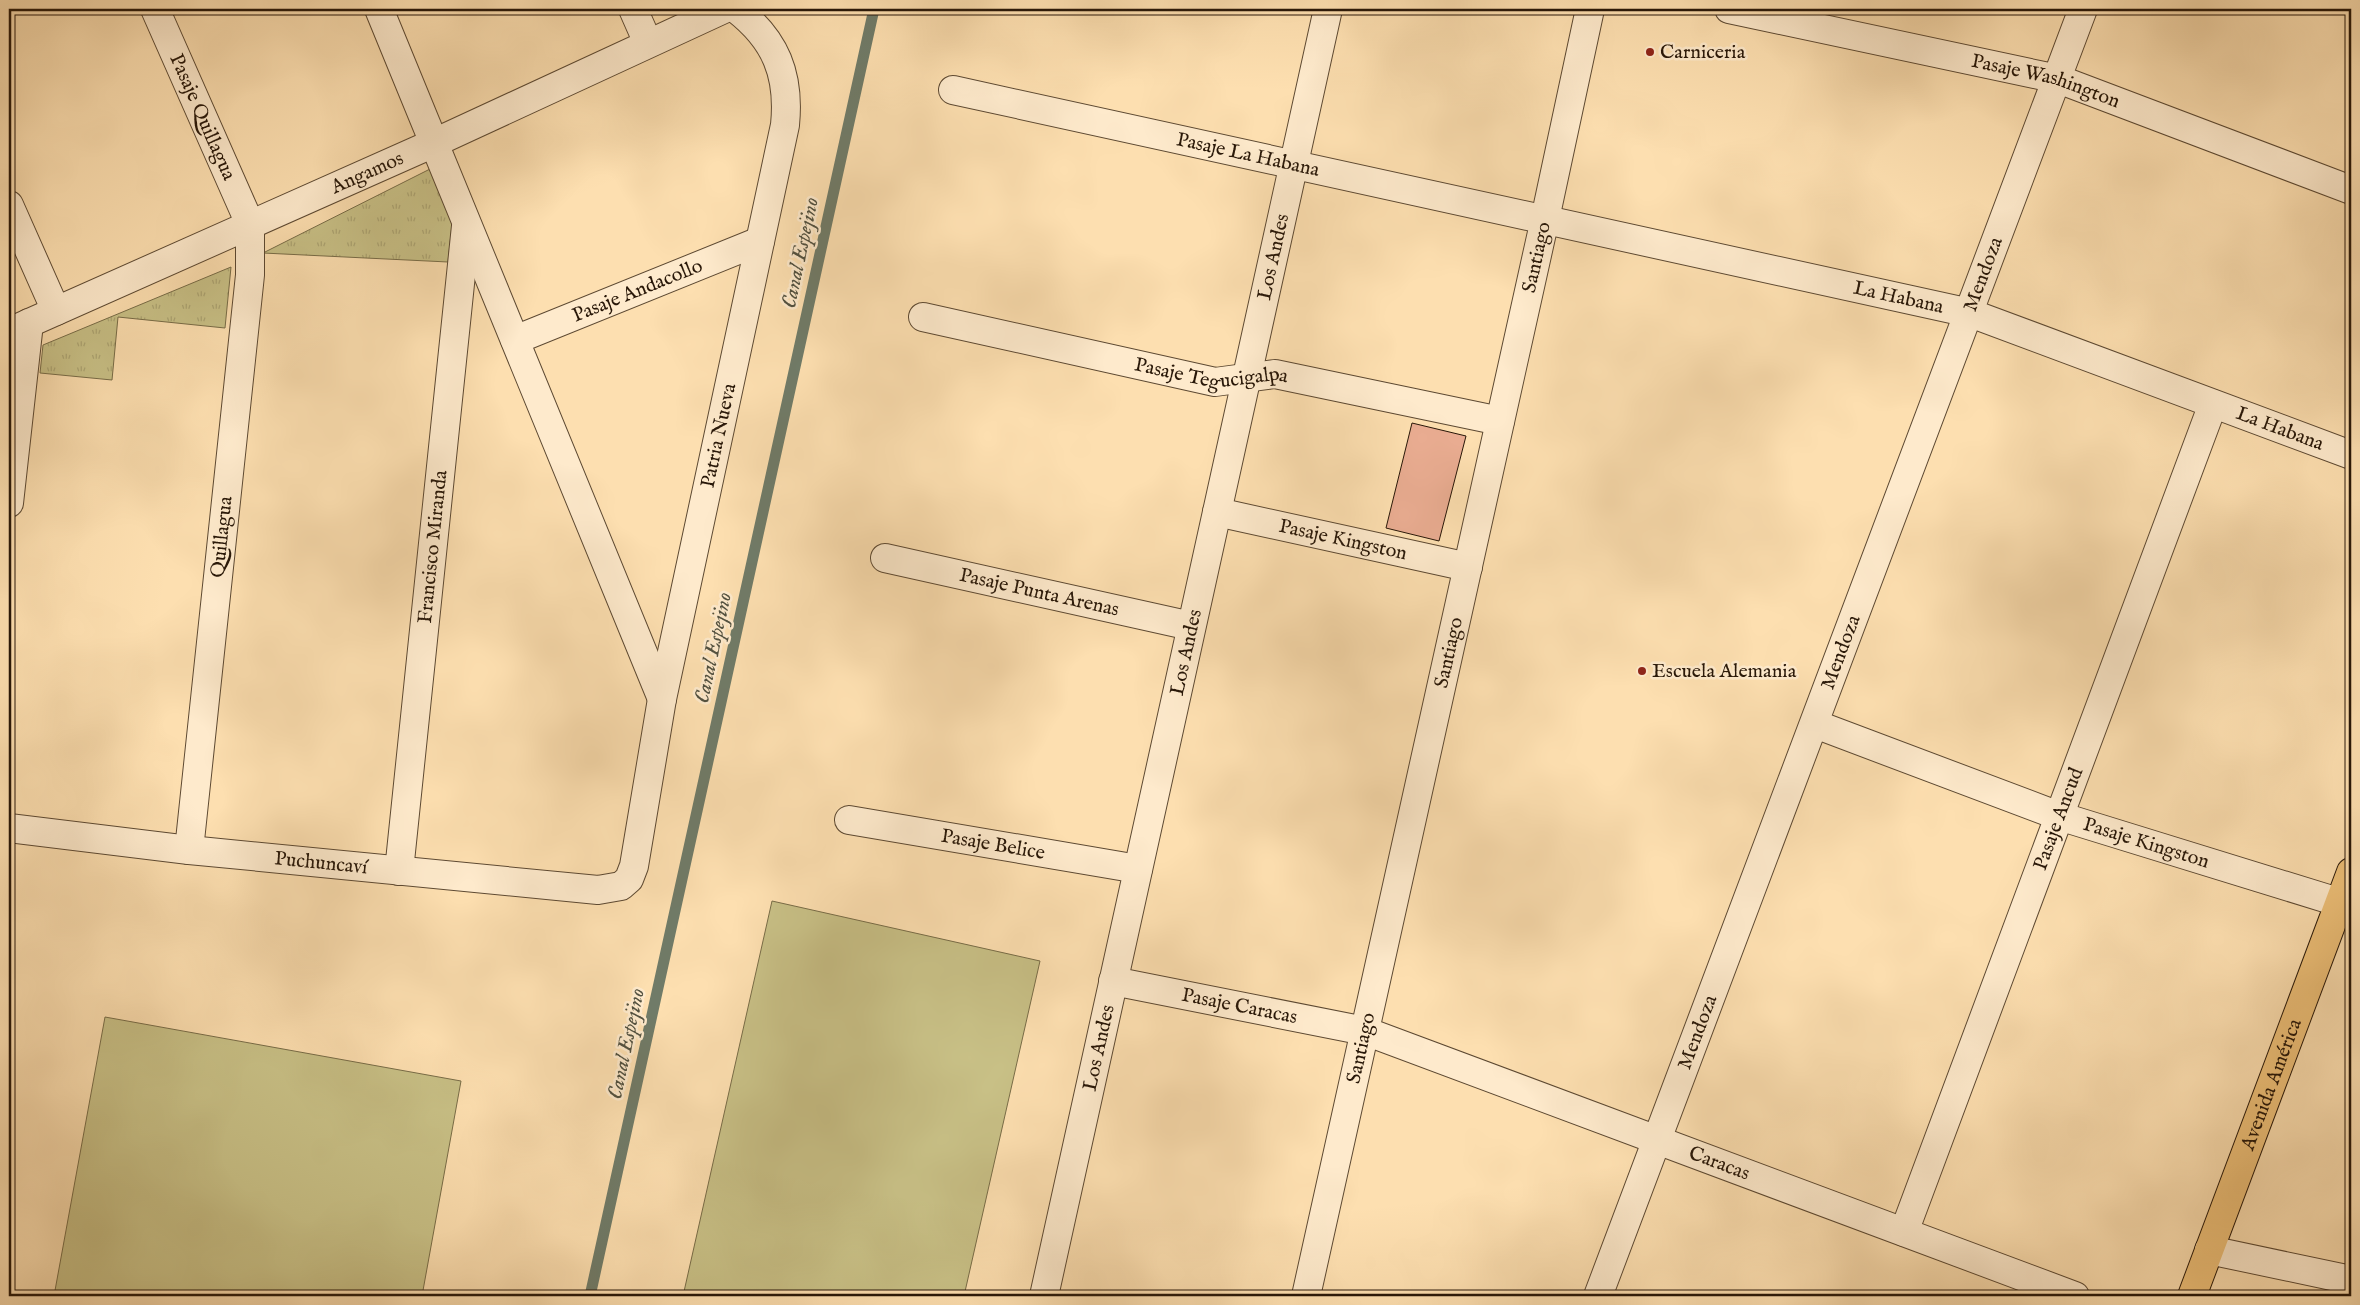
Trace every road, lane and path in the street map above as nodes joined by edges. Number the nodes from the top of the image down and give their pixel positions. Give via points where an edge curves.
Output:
1 (155, 9) edge
2 (379, 9) edge
3 (632, 9) edge
4 (724, 9) edge
5 (736, 9) edge
6 (1328, 9) edge
7 (1590, 9) edge
8 (1729, 9) edge
9 (2083, 9) edge
10 (648, 43) junction
11 (2058, 79) junction
12 (953, 90) dead end
13 (434, 143) junction
14 (1293, 164) junction
15 (2351, 190) edge
16 (9, 205) edge
17 (1545, 219) junction
18 (466, 222) junction
19 (250, 224) junction
20 (760, 241) junction
21 (56, 311) junction
22 (1970, 313) junction
23 (923, 317) dead end
24 (19, 328) edge
25 (515, 340) junction
26 (1246, 378) junction
27 (2213, 404) junction
28 (1500, 421) junction
29 (2351, 456) edge
30 (9, 503) edge
31 (1217, 512) junction
32 (885, 558) dead end
33 (1468, 567) junction
34 (1191, 626) junction
35 (662, 699) junction
36 (1815, 724) junction
37 (2059, 816) junction
38 (848, 820) dead end
39 (9, 828) edge
40 (189, 850) junction
41 (1138, 869) junction
42 (399, 871) junction
43 (2351, 872) edge
44 (629, 878) joint
45 (2345, 905) edge
46 (1113, 981) junction
47 (1365, 1031) junction
48 (1657, 1140) junction
49 (1904, 1232) junction
50 (2209, 1250) junction
51 (2351, 1280) edge
52 (1044, 1296) edge
53 (1306, 1296) edge
54 (1598, 1296) edge
55 (2074, 1296) edge
56 (2192, 1296) edge

1 - 19 street, Pasaje Quillagua
2 - 13 street, Francisco Miranda
3 - 10 street
4 - 10 street, Angamos
5 - 20 street, Patria Nueva via 749,19 774,51 786,85 785,125
6 - 14 street, Los Andes
7 - 17 street, Santiago
8 - 11 street, Pasaje Washington
9 - 11 street, Mendoza
10 - 13 street, Angamos
11 - 15 street, Pasaje Washington
11 - 22 street, Mendoza
12 - 14 street, Pasaje La Habana
13 - 18 street, Francisco Miranda
13 - 19 street, Angamos
14 - 17 street, Pasaje La Habana
14 - 26 street, Los Andes
16 - 21 street
17 - 22 street, La Habana
17 - 28 street, Santiago
18 - 25 street, Francisco Miranda
18 - 42 street, Francisco Miranda
19 - 21 street, Angamos
19 - 40 street, Quillagua via 250,275
20 - 25 street, Pasaje Andacollo
20 - 35 street, Patria Nueva
21 - 24 street, Angamos
22 - 27 street, La Habana
22 - 36 street, Mendoza
23 - 26 street, Pasaje Tegucigalpa via 1216,382
24 - 30 street
25 - 35 street, Francisco Miranda
26 - 28 street, Pasaje Tegucigalpa via 1275,374
26 - 31 street, Los Andes
27 - 29 street, La Habana
27 - 37 street, Pasaje Ancud
28 - 33 street, Santiago
31 - 33 street, Pasaje Kingston
31 - 34 street, Los Andes
32 - 34 street, Pasaje Punta Arenas
33 - 47 street, Santiago
34 - 41 street, Los Andes
35 - 44 street, Patria Nueva via 636,857
36 - 37 street, Pasaje Kingston
36 - 48 street, Mendoza
37 - 45 street, Pasaje Kingston
37 - 49 street, Pasaje Ancud
38 - 41 street, Pasaje Belice
39 - 40 street, Puchuncaví
40 - 42 street, Puchuncaví
41 - 46 street, Los Andes
42 - 44 street, Puchuncaví via 598,890 622,886
43 - 45 main road, Avenida América
45 - 50 main road, Avenida América
46 - 47 street, Pasaje Caracas
46 - 52 street, Los Andes
47 - 48 street, Caracas
47 - 53 street, Santiago
48 - 49 street, Caracas
48 - 54 street, Mendoza
49 - 55 street, Caracas
50 - 51 street
50 - 56 main road, Avenida América

